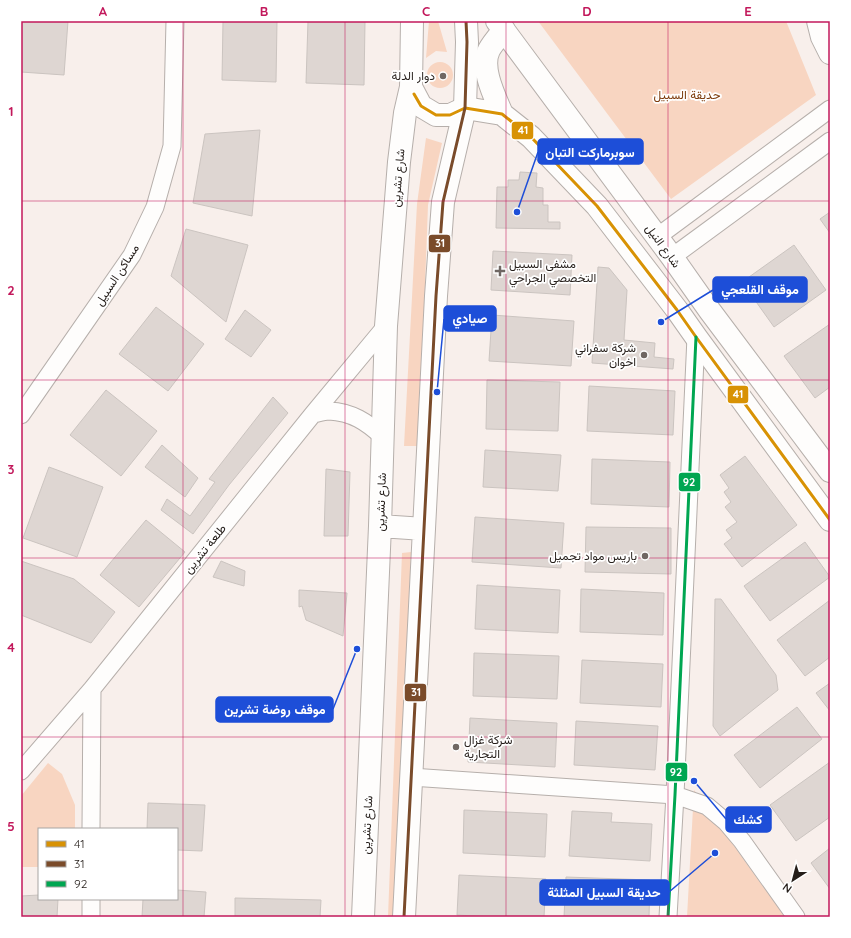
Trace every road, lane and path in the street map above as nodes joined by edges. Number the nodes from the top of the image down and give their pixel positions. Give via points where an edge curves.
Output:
1 (175, 21) edge
2 (412, 21) edge
3 (466, 21) edge
4 (818, 21) edge
5 (500, 26) edge
6 (830, 53) edge
7 (411, 87) junction
8 (465, 108) junction
9 (830, 109) edge
10 (502, 114) junction
11 (830, 141) edge
12 (657, 237) junction
13 (672, 257) junction
14 (386, 326) junction
15 (696, 337) junction
16 (313, 414) junction
17 (21, 415) edge
18 (383, 437) junction
19 (830, 471) edge
20 (830, 520) edge
21 (380, 526) junction
22 (424, 529) junction
23 (92, 689) junction
24 (21, 771) edge
25 (411, 777) junction
26 (675, 795) junction
27 (91, 828) edge
28 (91, 900) edge
29 (91, 917) edge
30 (363, 917) edge
31 (404, 917) edge
32 (668, 917) edge
33 (796, 917) edge

1 - 17 street, مساكن السبيل via 172,146 155,207 132,256
2 - 7 main road, شارع تشرين
3 - 8 main road
4 - 6 main road
5 - 10 main road via 488,50 486,61 488,79
5 - 12 main road, شارع النيل
7 - 8 main road via 421,106 436,115 450,115
7 - 14 main road, شارع تشرين via 399,162
8 - 10 main road
8 - 22 main road via 443,202
9 - 12 street
10 - 15 main road via 531,137 597,206
11 - 13 street
12 - 13 main road, شارع النيل
13 - 19 main road, شارع النيل
14 - 16 street, طلعة تشرين
14 - 18 main road, شارع تشرين
15 - 20 main road
15 - 26 street
16 - 18 street via 328,411 346,414 364,421
16 - 23 street, طلعة تشرين
18 - 21 main road, شارع تشرين
21 - 22 main road
21 - 30 main road, شارع تشرين
22 - 25 main road
23 - 24 street, طلعة تشرين
23 - 27 street
25 - 26 street
25 - 31 main road
26 - 32 street
26 - 33 street via 707,806 726,822
28 - 29 street

